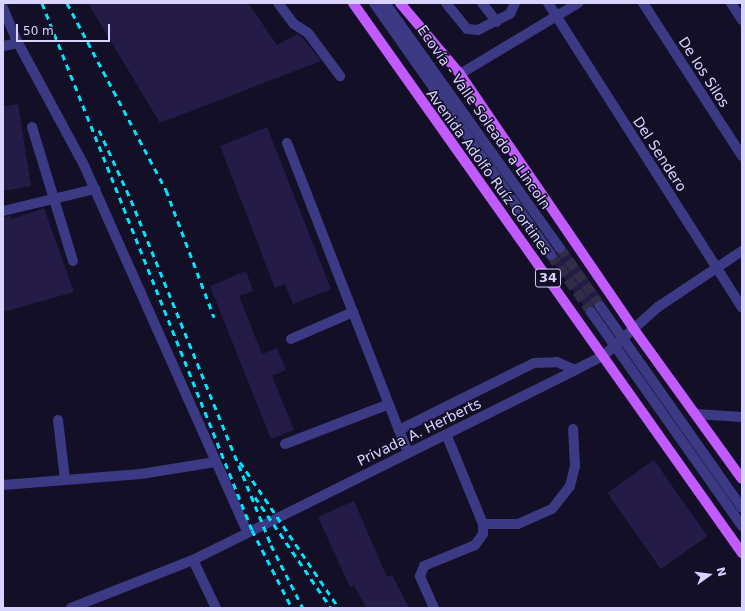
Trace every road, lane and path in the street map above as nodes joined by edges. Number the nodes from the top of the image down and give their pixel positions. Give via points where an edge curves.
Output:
1 (278, 3) edge
2 (353, 3) edge
3 (374, 3) edge
4 (385, 3) edge
5 (400, 3) edge
6 (446, 3) edge
7 (482, 3) edge
8 (515, 3) edge
9 (548, 3) edge
10 (578, 3) edge
11 (643, 3) edge
12 (731, 3) edge
13 (3, 8) edge
14 (556, 17) junction
15 (742, 20) edge
16 (497, 22) junction
17 (18, 43) junction
18 (3, 46) edge
19 (460, 74) junction
20 (340, 76) dead end
21 (32, 127) dead end
22 (287, 143) dead end
23 (742, 156) edge
24 (95, 189) junction
25 (53, 200) junction
26 (3, 211) edge
27 (560, 248) tunnel mouth
28 (742, 251) edge
29 (551, 255) tunnel mouth
30 (73, 261) dead end
31 (716, 267) junction
32 (600, 306) tunnel mouth
33 (742, 307) edge
34 (353, 312) junction
35 (592, 312) tunnel mouth
36 (633, 328) junction
37 (623, 338) junction
38 (291, 339) dead end
39 (614, 345) junction
40 (603, 356) junction
41 (576, 370) junction
42 (389, 404) junction
43 (696, 414) junction
44 (742, 417) edge
45 (58, 420) dead end
46 (573, 429) dead end
47 (399, 430) junction
48 (446, 434) junction
49 (285, 444) dead end
50 (408, 452) junction
51 (215, 462) junction
52 (740, 473) edge
53 (65, 480) junction
54 (3, 485) edge
55 (742, 508) edge
56 (483, 524) junction
57 (742, 526) edge
58 (247, 532) junction
59 (742, 553) edge
60 (193, 560) junction
61 (71, 608) edge
62 (216, 608) edge
63 (434, 608) edge

1 - 20 street via 294,24 308,33
2 - 40 main road, Avenida Adolfo Ruíz Cortines / 34
3 - 29 street
4 - 27 street, Ecovía - Valle Soleado a Lincoln
5 - 19 main road, Avenida Adolfo Ruíz Cortines
6 - 16 street via 467,29 478,30
7 - 16 street
8 - 16 street via 510,14
9 - 14 street, Del Sendero
10 - 14 street
11 - 23 street, De los Silos
12 - 15 street
13 - 17 street
14 - 19 street
14 - 31 street, Del Sendero
17 - 18 street
17 - 24 street via 62,121
19 - 36 main road, Avenida Adolfo Ruíz Cortines
21 - 25 street
22 - 34 street
24 - 25 street
24 - 51 street
25 - 26 street
25 - 30 street
28 - 31 street, Privada A. Herberts
31 - 33 street, Del Sendero
31 - 36 street, Privada A. Herberts via 658,307
32 - 37 street
34 - 38 street
34 - 42 street
35 - 39 street
36 - 37 street, Privada A. Herberts
36 - 43 main road, Avenida Adolfo Ruíz Cortines
37 - 39 street, Privada A. Herberts
37 - 55 street
39 - 40 street, Privada A. Herberts
39 - 57 street
40 - 41 street, Privada A. Herberts
40 - 59 main road, Avenida Adolfo Ruíz Cortines / 34
41 - 47 street via 557,362 534,363
41 - 48 street, Privada A. Herberts
42 - 47 street
42 - 49 street
43 - 44 street
43 - 52 main road, Avenida Adolfo Ruíz Cortines
45 - 53 street
46 - 56 street via 575,466 572,479 570,486 552,509 518,524
47 - 50 street
48 - 50 street, Privada A. Herberts
48 - 56 street
50 - 58 street, Privada A. Herberts
51 - 53 street via 141,474
51 - 58 street
53 - 54 street
56 - 63 street via 483,534 475,545 424,566 420,576
58 - 60 street, Privada A. Herberts
60 - 61 street, Privada A. Herberts
60 - 62 street

